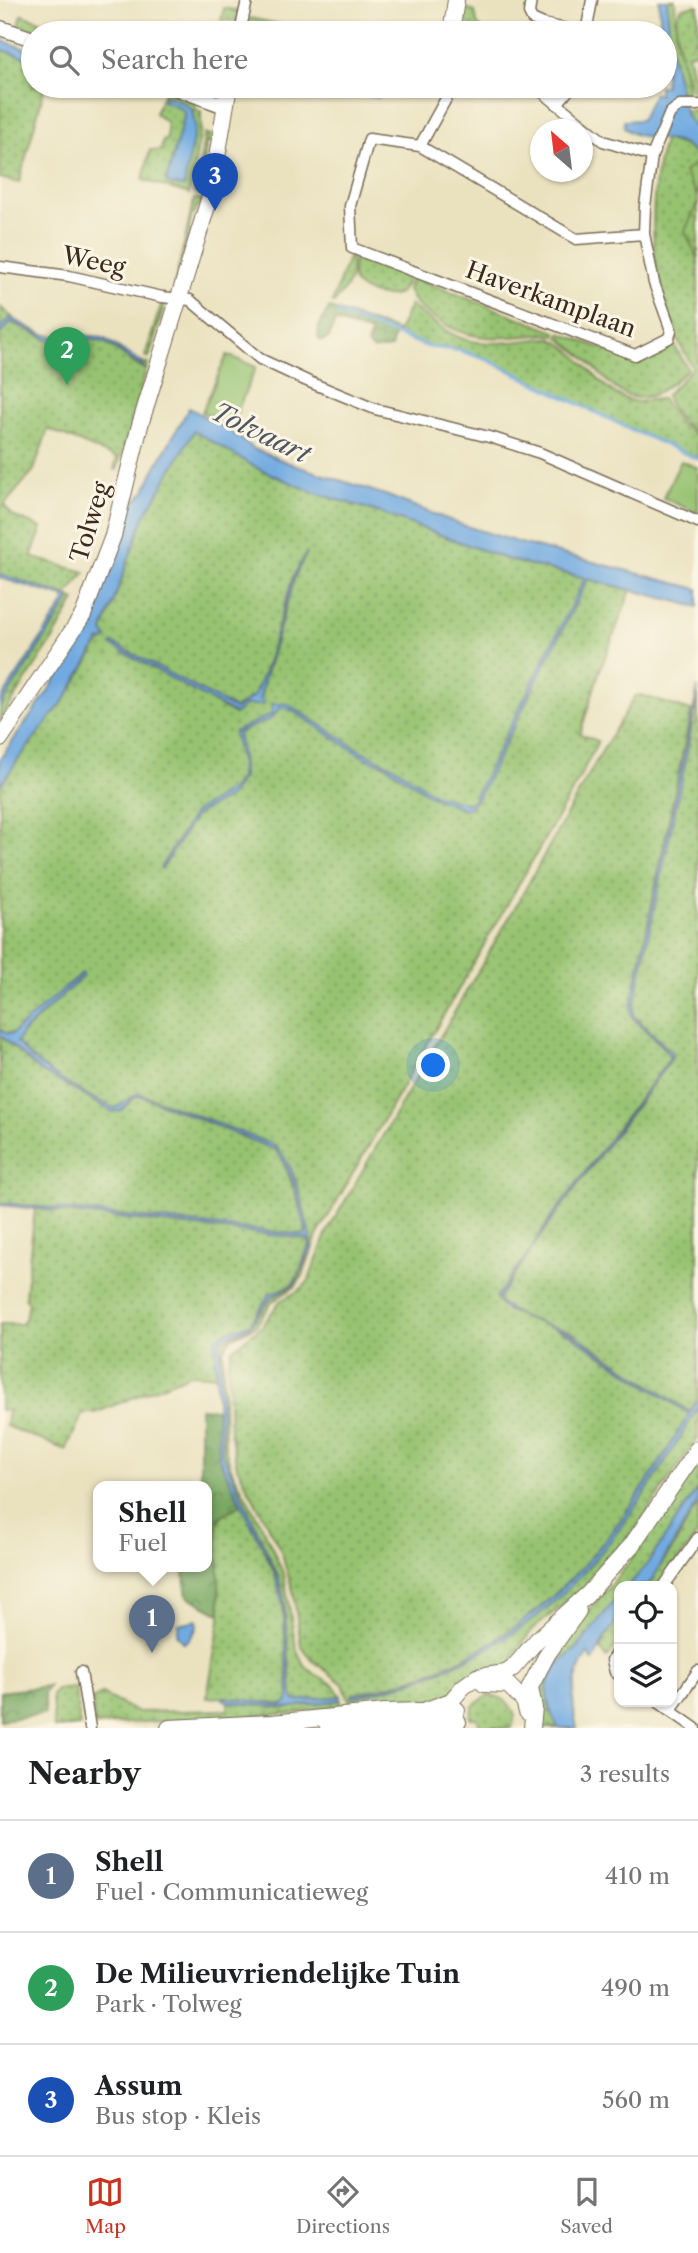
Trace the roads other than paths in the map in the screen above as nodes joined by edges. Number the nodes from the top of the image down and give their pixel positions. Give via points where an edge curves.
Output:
1 (247, 0) edge
2 (456, 0) edge
3 (531, 0) edge
4 (592, 0) edge
5 (243, 21) edge
6 (456, 21) edge
7 (536, 21) edge
8 (588, 21) edge
9 (0, 28) edge
10 (21, 35) edge
11 (203, 98) edge
12 (227, 98) edge
13 (446, 98) edge
14 (550, 98) edge
15 (562, 98) edge
16 (557, 104) junction
17 (693, 104) edge
18 (225, 106) junction
19 (420, 146) junction
20 (652, 156) junction
21 (644, 234) junction
22 (0, 267) edge
23 (180, 298) junction
24 (698, 522) edge
25 (0, 739) edge
26 (698, 1448) edge
27 (698, 1538) edge
28 (668, 1581) edge
29 (589, 1594) junction
30 (542, 1636) junction
31 (698, 1671) edge
32 (81, 1672) dead end
33 (518, 1688) junction
34 (666, 1707) edge
35 (426, 1710) junction
36 (671, 1710) junction
37 (458, 1723) edge
38 (407, 1727) edge
39 (90, 1728) edge
40 (169, 1728) edge
41 (319, 1728) edge
42 (439, 1728) edge
43 (525, 1728) edge
44 (532, 1728) edge
45 (695, 1728) edge

1 - 5 street
2 - 6 main road
3 - 7 street via 529,13
4 - 8 street
9 - 10 street
11 - 18 street
12 - 18 main road, Tolweg
13 - 19 street
14 - 16 street
15 - 16 street
16 - 20 street via 603,141
17 - 20 street via 680,105 670,113
18 - 23 main road, Tolweg via 211,193
19 - 21 street, Haverkamplaan via 576,239
19 - 21 street, Haverkamplaan via 369,139 350,206 352,247 635,355 669,338 671,330 654,283
20 - 21 street
22 - 23 street, Weeg
23 - 24 street via 199,305 260,359 307,381 375,409 540,453
23 - 25 main road, Tolweg via 140,425 113,536 87,607
26 - 29 main road via 631,1546
27 - 28 street
29 - 30 main road
29 - 33 main road
30 - 33 main road
30 - 35 main road via 506,1673 472,1680 451,1701
31 - 36 street
32 - 39 street
33 - 37 main road via 487,1683 476,1687 461,1700
33 - 43 main road via 527,1710
33 - 44 main road via 534,1708
34 - 36 street
35 - 37 main road
35 - 40 main road
36 - 45 street
37 - 38 main road
37 - 42 main road
38 - 41 main road

